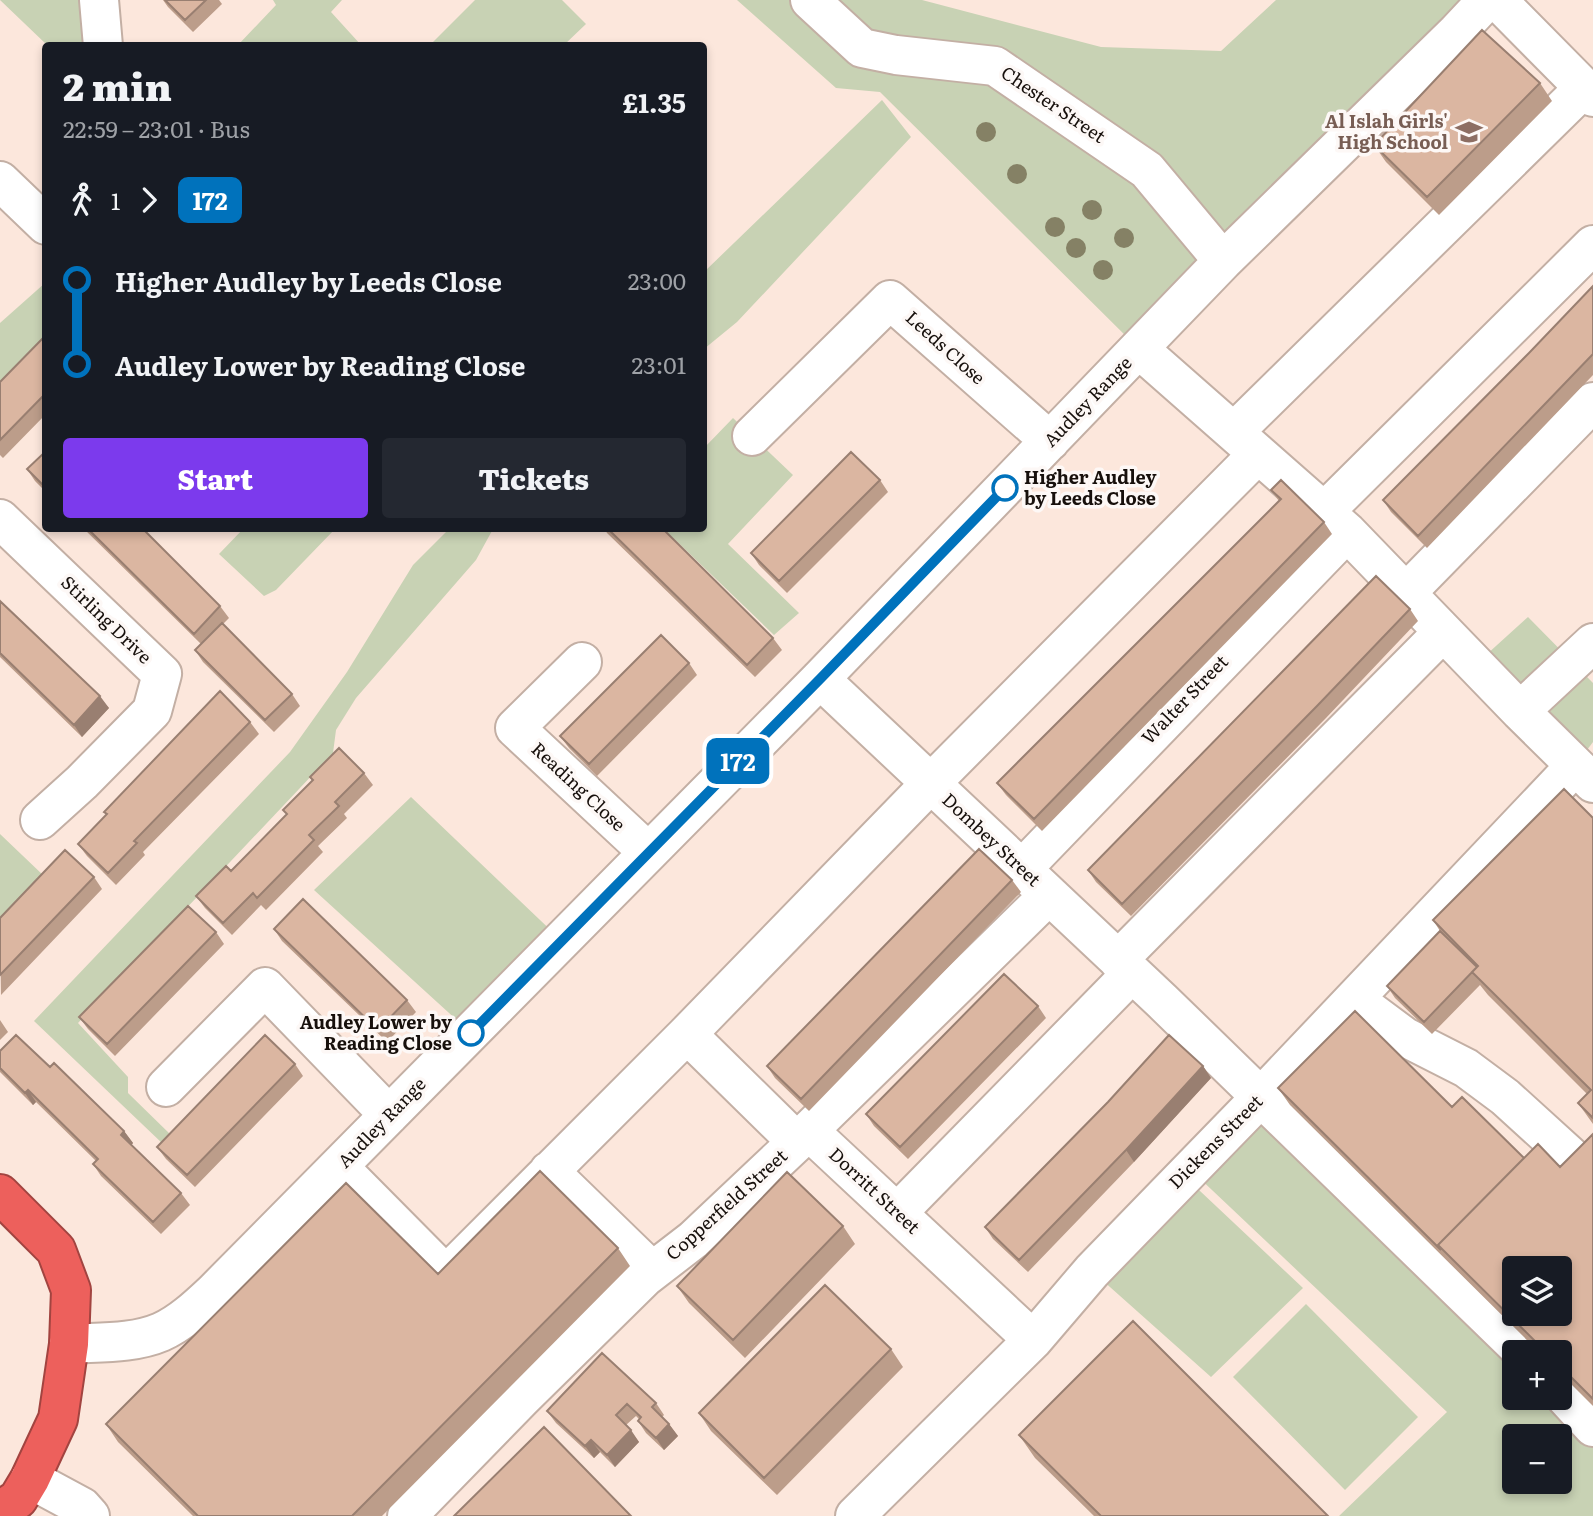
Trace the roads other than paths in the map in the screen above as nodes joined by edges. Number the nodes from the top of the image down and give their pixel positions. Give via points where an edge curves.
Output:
1 (99, 0) edge
2 (810, 0) edge
3 (1486, 0) edge
4 (1497, 0) edge
5 (103, 42) edge
6 (1588, 92) edge
7 (0, 181) edge
8 (42, 221) edge
9 (1593, 244) edge
10 (1223, 261) junction
11 (1139, 349) junction
12 (1593, 402) edge
13 (752, 436) dead end
14 (1050, 441) junction
15 (1246, 443) junction
16 (0, 519) edge
17 (1336, 522) junction
18 (1406, 593) junction
19 (1443, 632) junction
20 (1584, 651) edge
21 (582, 662) dead end
22 (820, 679) junction
23 (1508, 699) junction
24 (1584, 775) edge
25 (931, 783) junction
26 (40, 820) dead end
27 (648, 852) junction
28 (1022, 869) junction
29 (1049, 895) junction
30 (1125, 966) junction
31 (1354, 999) junction
32 (687, 1034) junction
33 (166, 1087) dead end
34 (1260, 1098) junction
35 (389, 1115) junction
36 (803, 1136) junction
37 (1570, 1156) edge
38 (339, 1167) junction
39 (549, 1171) junction
40 (0, 1194) edge
41 (898, 1212) junction
42 (651, 1270) junction
43 (1033, 1340) junction
44 (1512, 1340) edge
45 (69, 1344) junction
46 (1572, 1405) edge
47 (1593, 1427) edge
48 (16, 1496) edge
49 (90, 1516) edge
50 (407, 1516) edge
51 (855, 1516) edge

1 - 5 street
2 - 10 street, Chester Street via 862,48 995,66 1147,170
3 - 10 street, Audley Range
4 - 6 street
6 - 15 street
7 - 8 street
9 - 17 street, Walter Street
10 - 11 street, Audley Range
11 - 14 street, Audley Range
11 - 15 street
12 - 18 street
13 - 14 street, Leeds Close via 890,300
14 - 22 street, Audley Range
15 - 17 street
15 - 25 street
16 - 26 street, Stirling Drive via 162,674 152,711
17 - 18 street
17 - 28 street, Walter Street
18 - 19 street
19 - 23 street
19 - 30 street
20 - 23 street
21 - 27 street, Reading Close via 515,728
22 - 25 street, Dombey Street
22 - 27 street, Audley Range
23 - 24 street
24 - 31 street, Dickens Street via 1547,796
25 - 28 street, Dombey Street
25 - 32 street
27 - 35 street, Audley Range
28 - 29 street, Dombey Street
29 - 30 street, Dombey Street
29 - 36 street, Copperfield Street
30 - 34 street, Dombey Street
30 - 41 street
31 - 34 street, Dickens Street
31 - 37 street via 1405,1037 1476,1076
32 - 36 street, Dorritt Street
32 - 39 street
33 - 35 street via 265,987
34 - 43 street, Dickens Street via 1092,1271
34 - 44 street, Dombey Street
35 - 38 street, Audley Range
36 - 41 street, Dorritt Street
36 - 42 street, Copperfield Street via 693,1240
38 - 39 street via 446,1275
38 - 45 street, Audley Range via 187,1316 161,1332 129,1340
39 - 42 street
40 - 45 highway via 56,1250 71,1290
41 - 43 street, Dorritt Street
42 - 50 street, Copperfield Street
43 - 51 street, Dickens Street
45 - 48 highway via 58,1419
46 - 47 street
48 - 49 street via 82,1507

